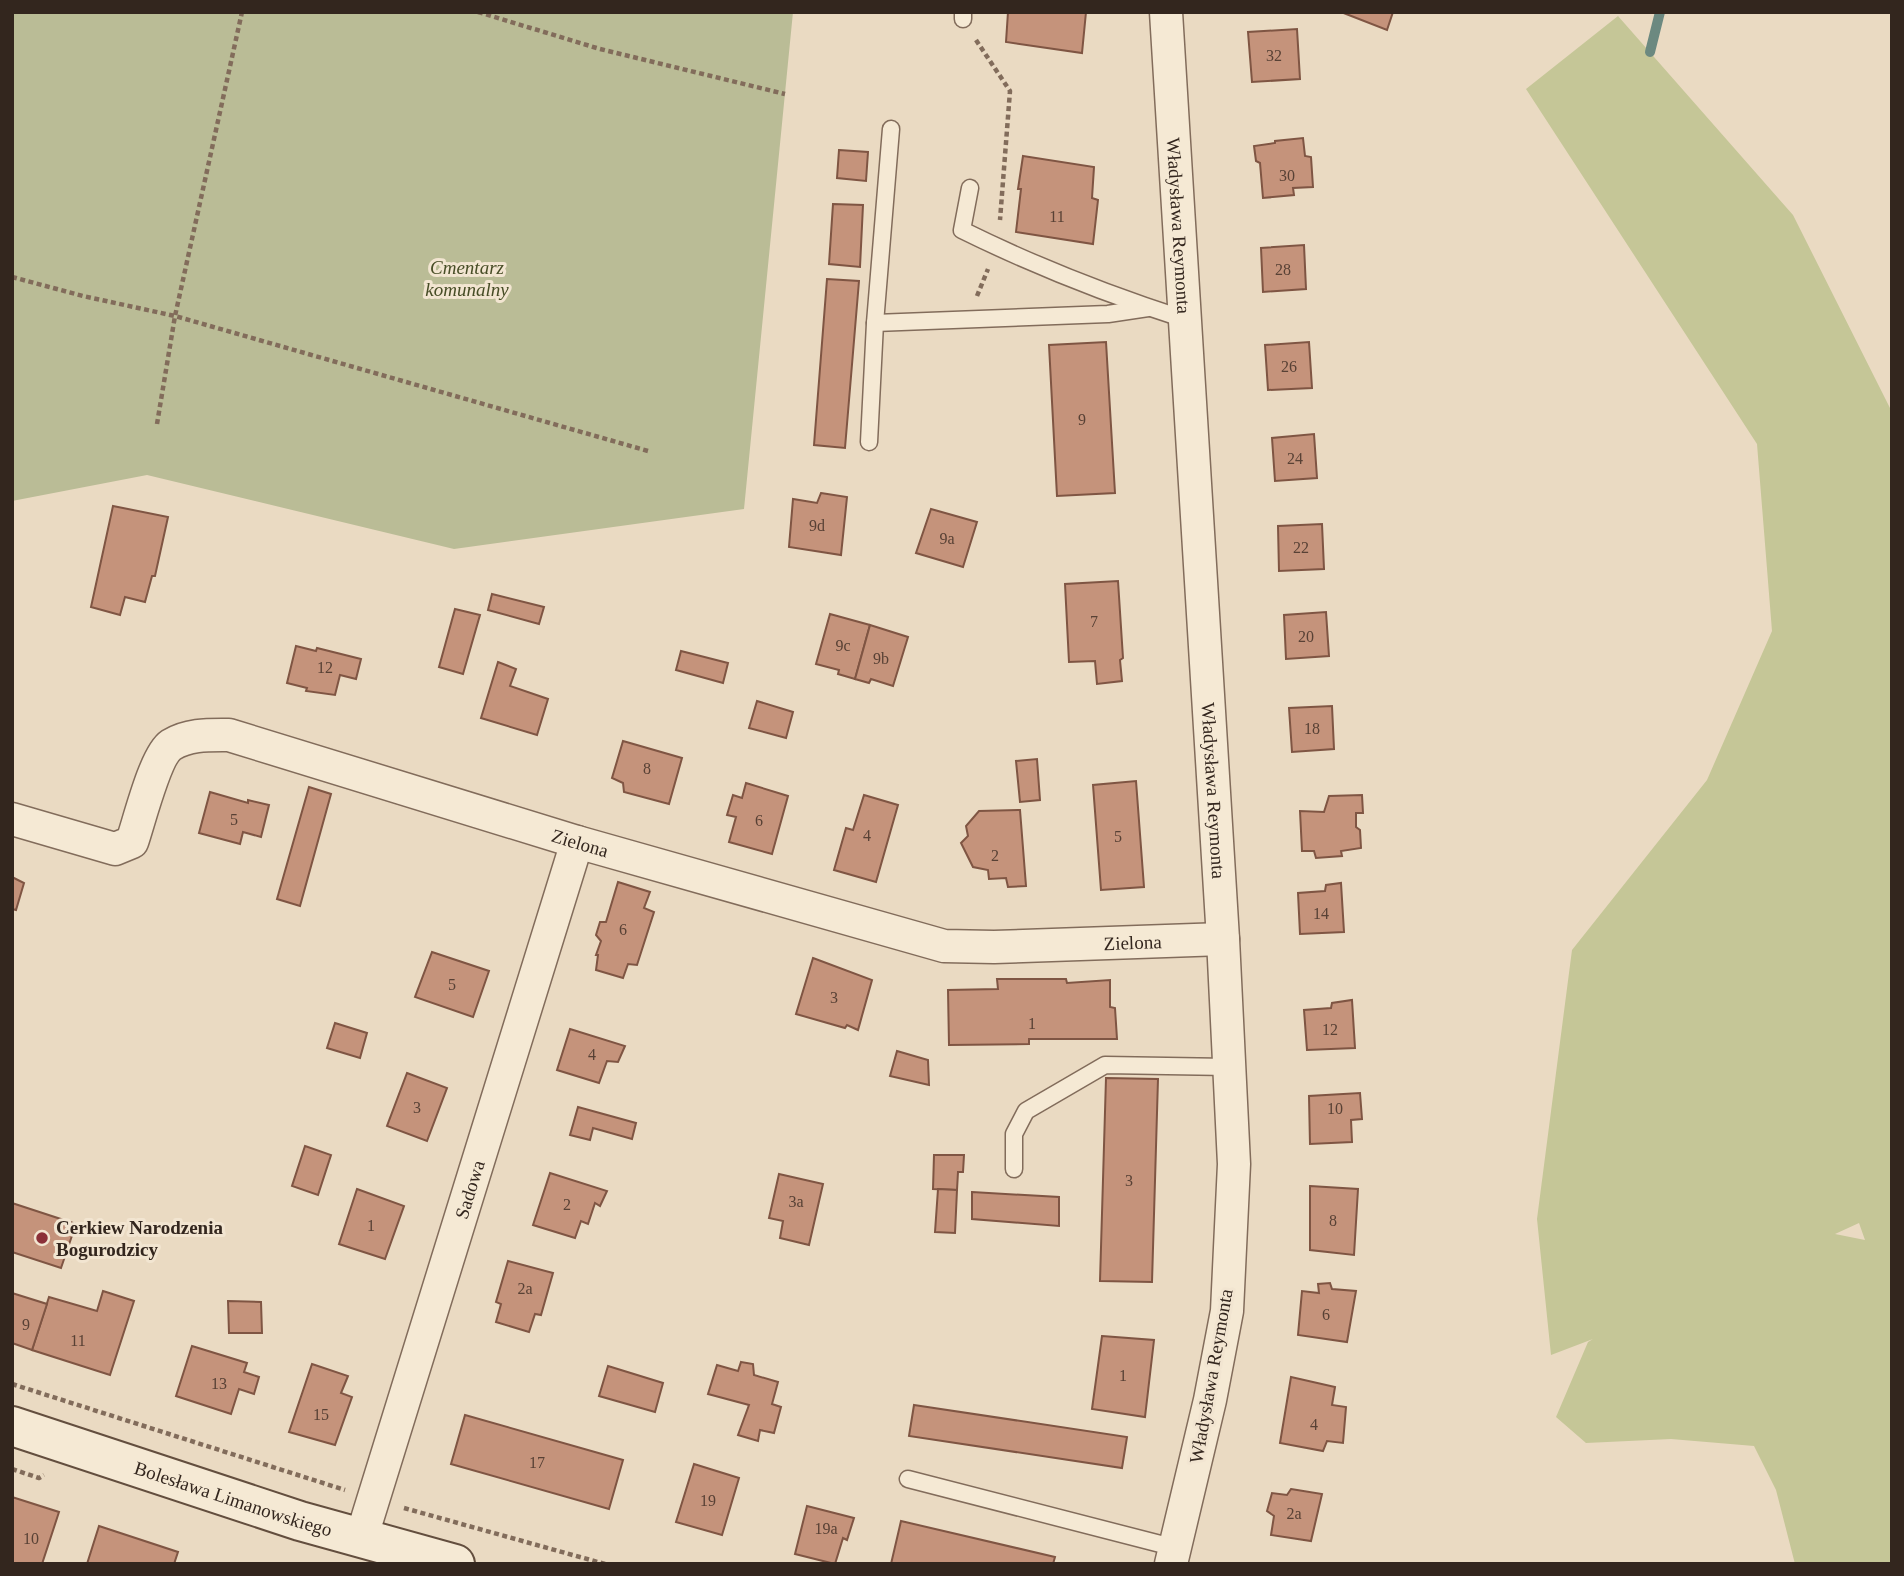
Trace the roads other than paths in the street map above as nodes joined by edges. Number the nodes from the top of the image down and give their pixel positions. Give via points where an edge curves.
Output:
1 (1166, 12) edge
2 (891, 129) dead end
3 (970, 188) dead end
4 (1148, 308) junction
5 (1184, 319) junction
6 (874, 323) junction
7 (869, 442) dead end
8 (12, 819) edge
9 (577, 842) junction
10 (1223, 939) junction
11 (1229, 1067) junction
12 (1014, 1169) dead end
13 (12, 1426) edge
14 (908, 1479) dead end
15 (361, 1539) junction
16 (1174, 1556) edge
17 (445, 1563) edge

1 - 5 street, Władysława Reymonta
2 - 6 lane
3 - 4 lane via 962,230
4 - 5 lane
4 - 6 lane via 1108,314
5 - 10 street, Władysława Reymonta
6 - 7 lane
8 - 9 street, Zielona via 115,849 132,842 156,768 168,747 194,735 229,734
9 - 10 street, Zielona via 944,946
9 - 15 street, Sadowa
10 - 11 street, Władysława Reymonta
11 - 12 lane via 1105,1065 1026,1111 1014,1134
11 - 16 street, Władysława Reymonta via 1234,1164 1227,1311
13 - 15 street, Bolesława Limanowskiego
14 - 16 lane
15 - 17 street, Bolesława Limanowskiego

